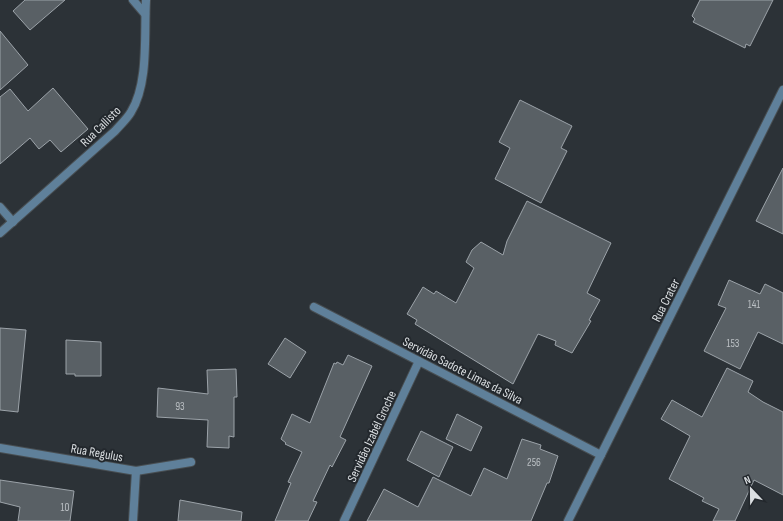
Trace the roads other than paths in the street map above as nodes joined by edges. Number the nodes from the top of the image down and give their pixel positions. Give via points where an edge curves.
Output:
1 (133, 0) edge
2 (146, 0) edge
3 (145, 14) junction
4 (783, 90) edge
5 (0, 208) edge
6 (13, 222) junction
7 (0, 233) edge
8 (314, 307) dead end
9 (419, 361) junction
10 (0, 448) edge
11 (601, 455) junction
12 (191, 462) dead end
13 (136, 471) junction
14 (133, 521) edge
15 (344, 521) edge
16 (568, 521) edge

1 - 3 street
2 - 3 street, Rua Callisto
3 - 6 street, Rua Callisto via 143,72 138,96 131,112 115,131
4 - 11 street, Rua Crater
5 - 6 street
6 - 7 street, Rua Callisto
8 - 9 street, Servidão Sadote Limas da Silva
9 - 11 street, Servidão Sadote Limas da Silva
9 - 15 street, Servidão Izabél Groche
10 - 13 street, Rua Regulus
11 - 16 street, Rua Crater
12 - 13 street, Rua Regulus
13 - 14 street

